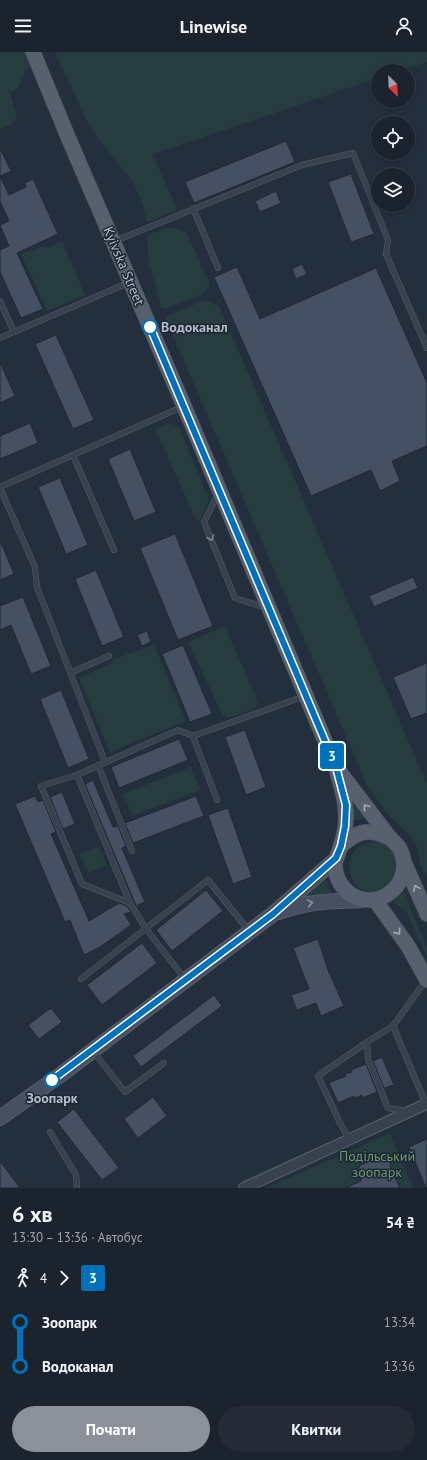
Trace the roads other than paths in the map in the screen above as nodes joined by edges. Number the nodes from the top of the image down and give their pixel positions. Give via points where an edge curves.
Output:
1 (33, 52) edge
2 (193, 208) junction
3 (114, 242) junction
4 (218, 268) dead end
5 (131, 282) junction
6 (0, 301) edge
7 (14, 332) junction
8 (0, 338) edge
9 (427, 348) edge
10 (184, 406) junction
11 (73, 455) junction
12 (0, 488) edge
13 (220, 490) junction
14 (114, 550) dead end
15 (270, 609) junction
16 (109, 656) dead end
17 (70, 673) junction
18 (306, 696) junction
19 (193, 736) junction
20 (106, 762) junction
21 (98, 765) junction
22 (336, 767) junction
23 (77, 775) junction
24 (217, 800) dead end
25 (390, 838) junction
26 (132, 851) dead end
27 (338, 852) junction
28 (404, 861) junction
29 (369, 900) junction
30 (130, 903) junction
31 (273, 914) junction
32 (427, 914) edge
33 (146, 929) junction
34 (249, 932) junction
35 (81, 979) dead end
36 (186, 980) junction
37 (427, 980) edge
38 (393, 1026) junction
39 (367, 1042) junction
40 (92, 1050) junction
41 (164, 1063) dead end
42 (426, 1104) edge
43 (411, 1111) junction
44 (0, 1118) edge
45 (50, 1132) dead end
46 (350, 1139) junction
47 (78, 1188) edge
48 (244, 1188) edge

1 - 3 main road, Kyivska Street
2 - 3 lane
2 - 4 lane
2 - 9 lane via 302,165 353,153 388,240 386,254
3 - 5 main road, Kyivska Street
5 - 7 lane
5 - 10 main road, Kyivska Street
6 - 7 lane
7 - 8 lane
10 - 11 lane
10 - 13 main road, Kyivska Street
11 - 12 lane
11 - 14 lane
12 - 17 lane via 35,567 37,587
13 - 15 main road, Kyivska Street
13 -> 15 lane via 204,522 235,598
15 - 18 main road, Kyivska Street
16 - 17 lane
17 - 20 lane
18 - 19 lane
18 - 22 main road, Kyivska Street
19 - 20 lane via 178,730
19 - 24 lane
20 - 21 lane
21 - 23 lane
21 - 26 lane
25 -> 22 main road
22 - 27 main road via 346,805 345,826
23 - 30 lane
23 - 30 lane via 41,786 82,884
25 - 27 main road via 377,832 364,832 351,837
25 - 28 main road via 400,848
27 - 29 main road via 336,872 341,885 350,895
27 - 31 street
28 - 29 main road via 403,875 397,887 388,896
32 -> 28 main road
31 -> 29 street via 298,905 323,901
29 -> 37 main road via 408,946
30 - 33 lane
31 - 34 street
33 - 34 lane via 208,880
33 - 35 lane
33 - 36 lane
34 - 36 street
36 - 40 street
37 - 38 lane
38 - 39 lane
38 - 42 lane
39 - 43 lane via 368,1059 388,1108
39 - 46 lane via 318,1076
40 - 41 lane via 125,1092
40 - 44 street
42 - 43 street
43 - 46 street
45 - 47 lane via 76,1175
46 - 48 street

